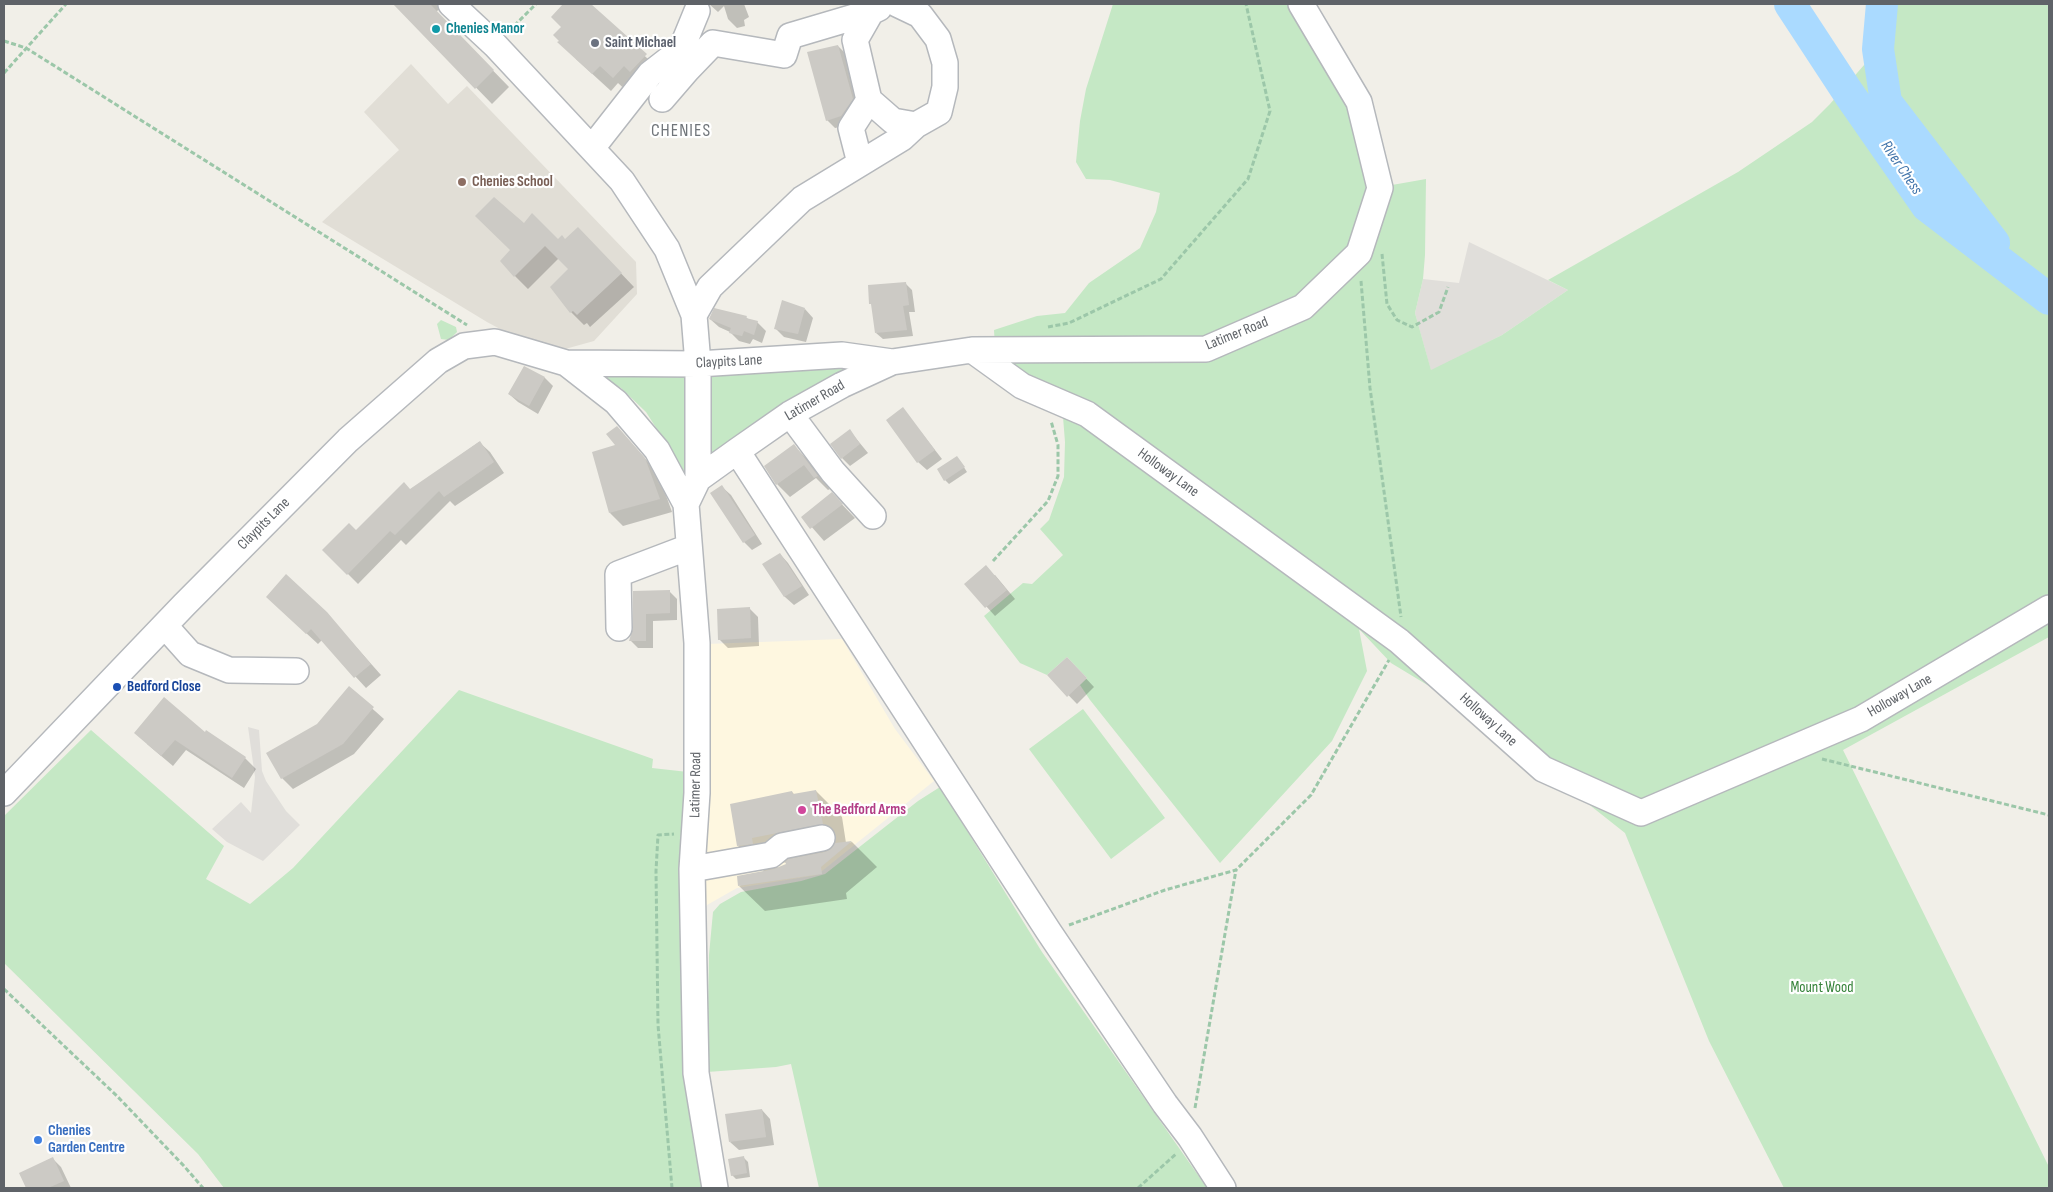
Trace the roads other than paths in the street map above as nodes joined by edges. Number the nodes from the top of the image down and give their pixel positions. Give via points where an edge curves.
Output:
1 (451, 4) edge
2 (897, 4) edge
3 (1301, 4) edge
4 (880, 8) edge
5 (696, 11) dead end
6 (662, 99) dead end
7 (869, 100) junction
8 (916, 125) junction
9 (592, 148) junction
10 (860, 163) junction
11 (694, 315) junction
12 (972, 350) junction
13 (892, 362) junction
14 (566, 364) junction
15 (698, 364) junction
16 (790, 414) junction
17 (737, 451) junction
18 (698, 479) junction
19 (686, 504) junction
20 (873, 516) dead end
21 (689, 547) junction
22 (2049, 608) edge
23 (165, 626) junction
24 (619, 628) dead end
25 (296, 671) dead end
26 (4, 793) edge
27 (822, 838) dead end
28 (692, 869) junction
29 (714, 1188) edge
30 (1223, 1188) edge

1 - 9 street
2 - 8 street via 920,16 938,39 945,63 945,87 939,112
3 - 12 street, Latimer Road via 1359,102 1380,188 1370,251 1303,307 1206,348
4 - 6 street via 790,36 784,55 713,43
4 - 7 street via 855,40
5 - 9 street via 681,50 650,74
7 - 8 street via 893,121
7 - 10 street via 851,128
8 - 10 street via 902,138
9 - 11 street via 622,181 667,249
10 - 11 street via 802,199 710,287
11 - 15 street
12 - 13 street, Latimer Road
12 - 22 street, Holloway Lane via 1022,386 1087,414 1399,641 1543,769 1641,812 1861,719
13 - 15 street, Claypits Lane via 842,355
13 - 16 street, Latimer Road
14 - 15 street, Claypits Lane
14 - 19 street, Claypits Lane via 616,402 657,450
14 - 23 street, Claypits Lane via 496,342 464,346 438,361 348,440
15 - 18 street
16 - 17 street, Latimer Road
16 - 20 street via 833,472
17 - 18 street, Latimer Road
17 - 30 street via 1049,932
18 - 19 street, Latimer Road
19 - 21 street, Latimer Road
21 - 24 street via 618,574
21 - 28 street, Latimer Road via 696,643 697,793
23 - 25 street via 190,654 229,670
23 - 26 street, Claypits Lane
27 - 28 street via 782,846 771,855
28 - 29 street, Latimer Road via 696,1073

